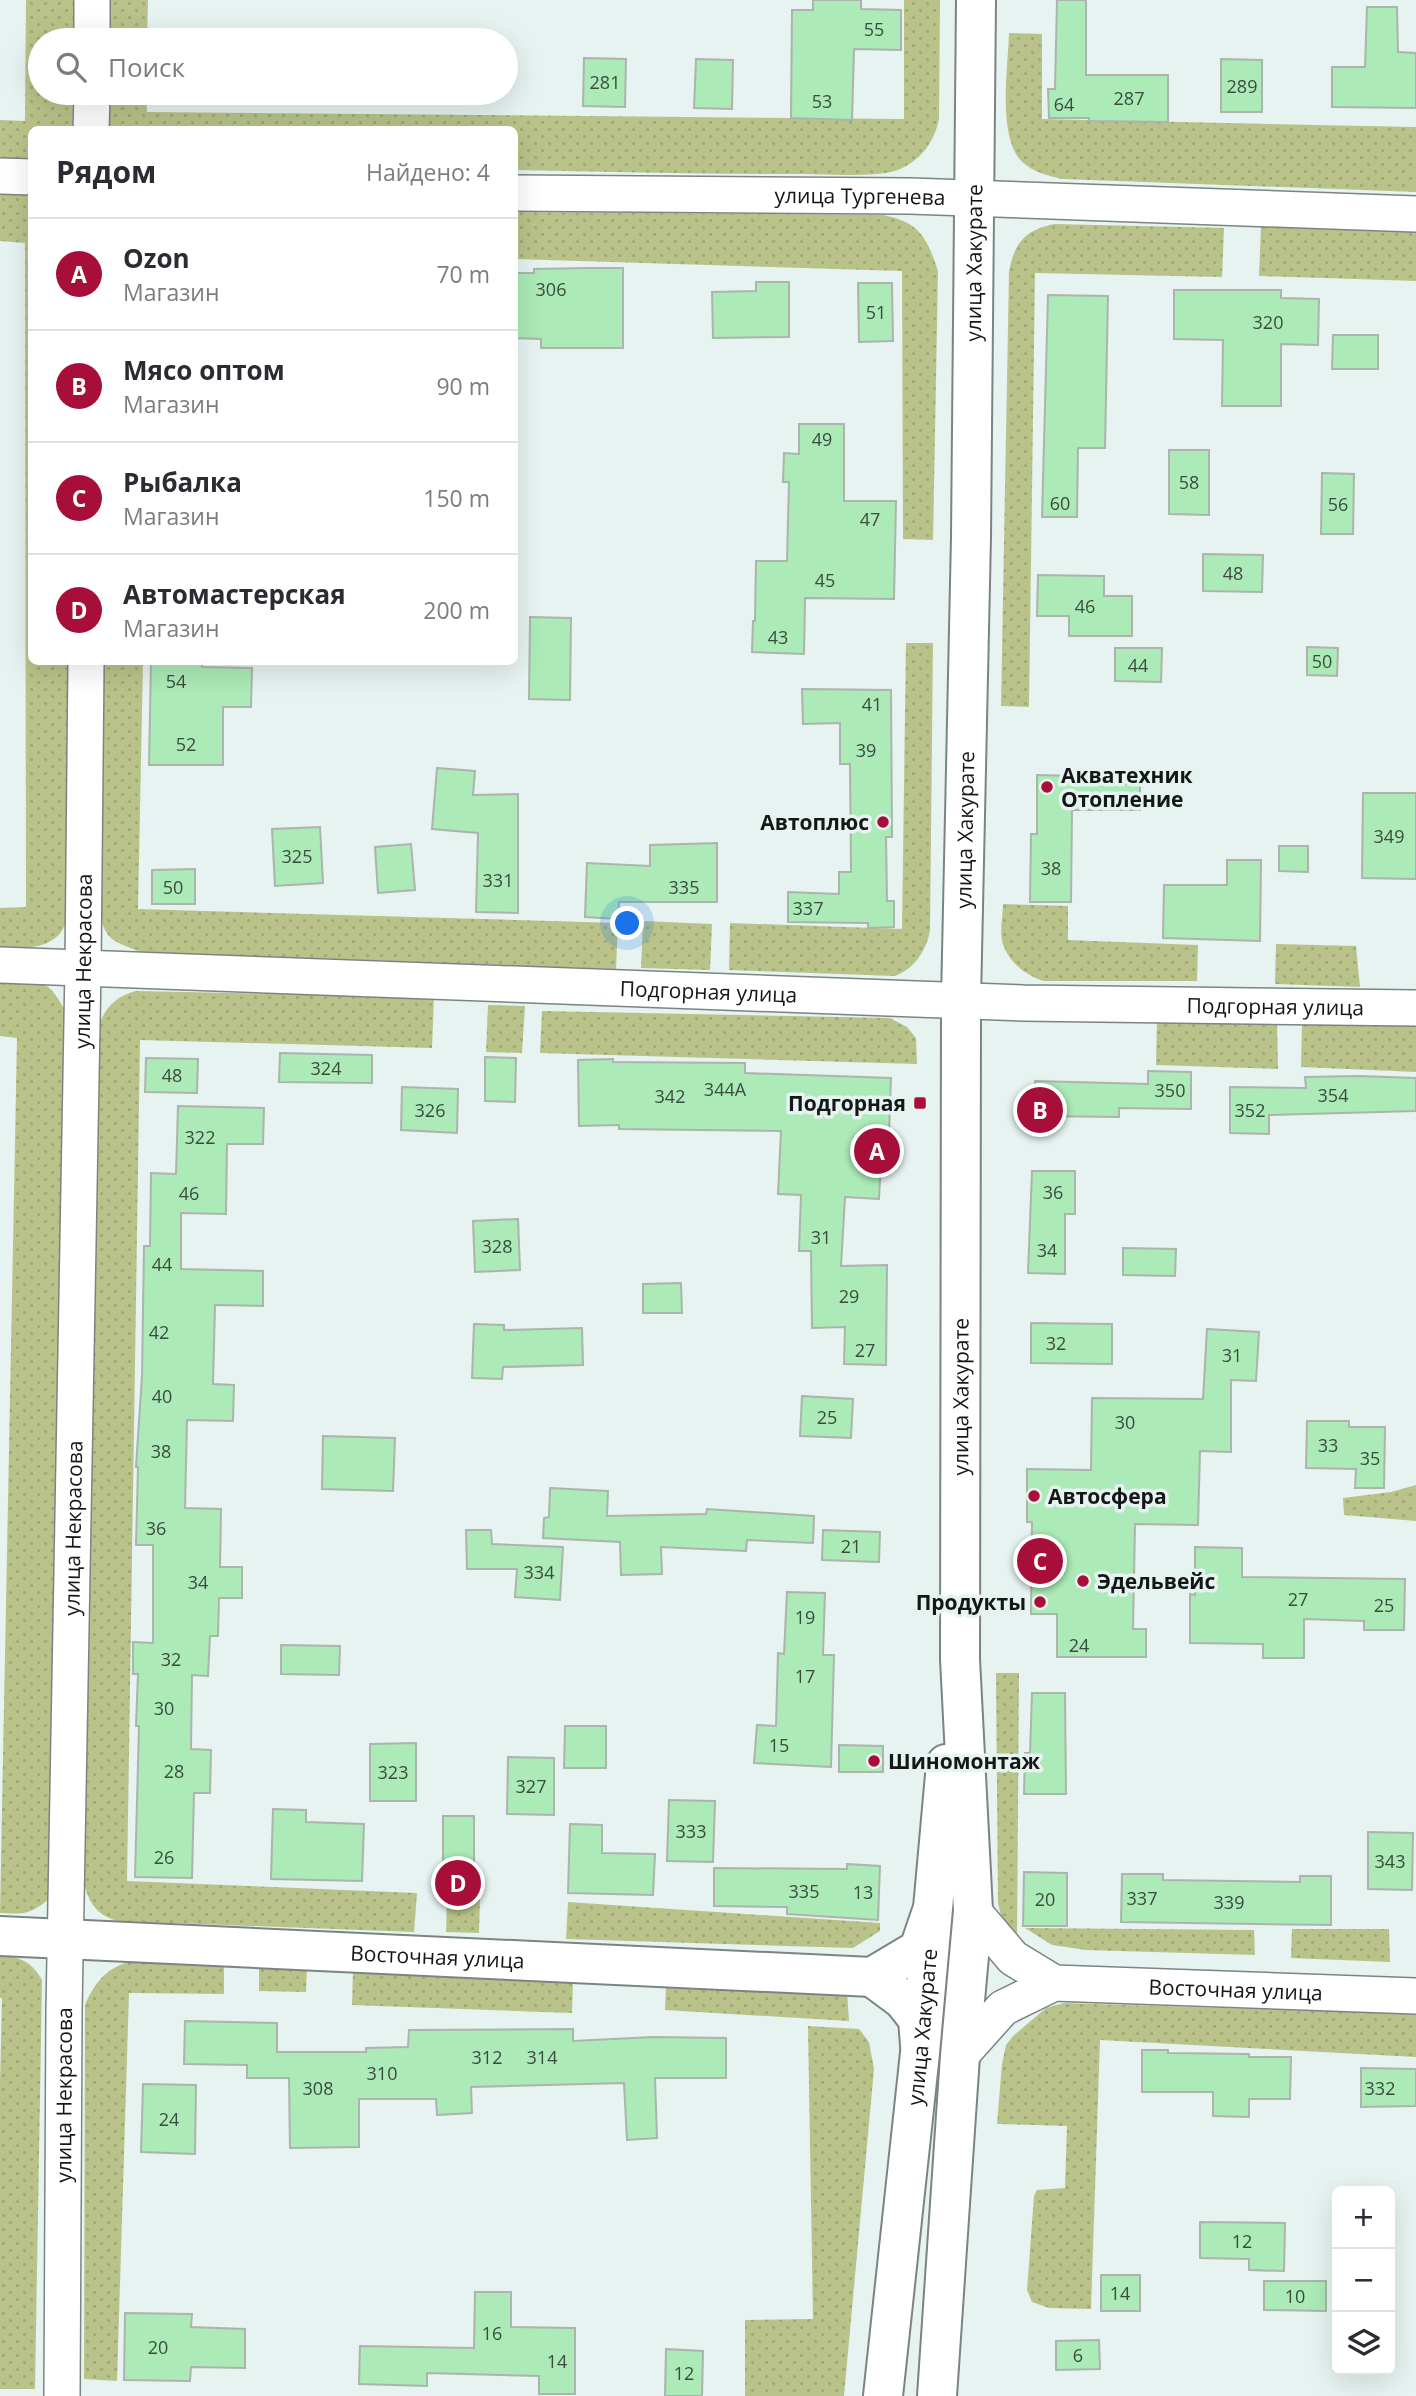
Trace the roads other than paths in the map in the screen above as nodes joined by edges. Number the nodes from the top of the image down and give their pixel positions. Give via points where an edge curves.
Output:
1 (92, 0) edge
2 (976, 0) edge
3 (92, 28) edge
4 (92, 105) edge
5 (91, 126) edge
6 (0, 176) edge
7 (28, 177) edge
8 (518, 193) edge
9 (974, 199) junction
10 (1416, 214) edge
11 (86, 665) edge
12 (0, 965) edge
13 (83, 968) junction
14 (961, 1000) junction
15 (1416, 1008) edge
16 (960, 1659) junction
17 (932, 1911) junction
18 (973, 1911) junction
19 (0, 1936) edge
20 (65, 1939) junction
21 (872, 1977) junction
22 (1054, 1983) junction
23 (1416, 1996) edge
24 (920, 2049) junction
25 (960, 2056) junction
26 (62, 2396) edge
27 (883, 2396) edge
28 (937, 2396) edge

1 - 3 street
2 - 9 main road, улица Хакурате
4 - 5 street
6 - 7 street
8 - 9 street, улица Тургенева
9 - 10 street, улица Тургенева
9 - 14 main road, улица Хакурате
11 - 13 street, улица Некрасова
12 - 13 street, Подгорная улица
13 - 14 street, Подгорная улица
13 - 20 street, улица Некрасова
14 - 15 street, Подгорная улица
14 - 16 main road, улица Хакурате
16 - 17 main road, улица Хакурате
16 - 18 main road, улица Хакурате
17 - 21 main road via 919,1949
17 - 24 main road, улица Хакурате
18 - 22 street via 1013,1958
18 - 25 main road, улица Хакурате
19 - 20 main road, Восточная улица
20 - 21 main road, Восточная улица
20 - 26 street, улица Некрасова
21 - 24 main road via 903,2000 918,2019
22 - 23 street, Восточная улица
22 - 25 street via 1003,2008
24 - 27 main road, улица Хакурате
25 - 28 main road, улица Хакурате

